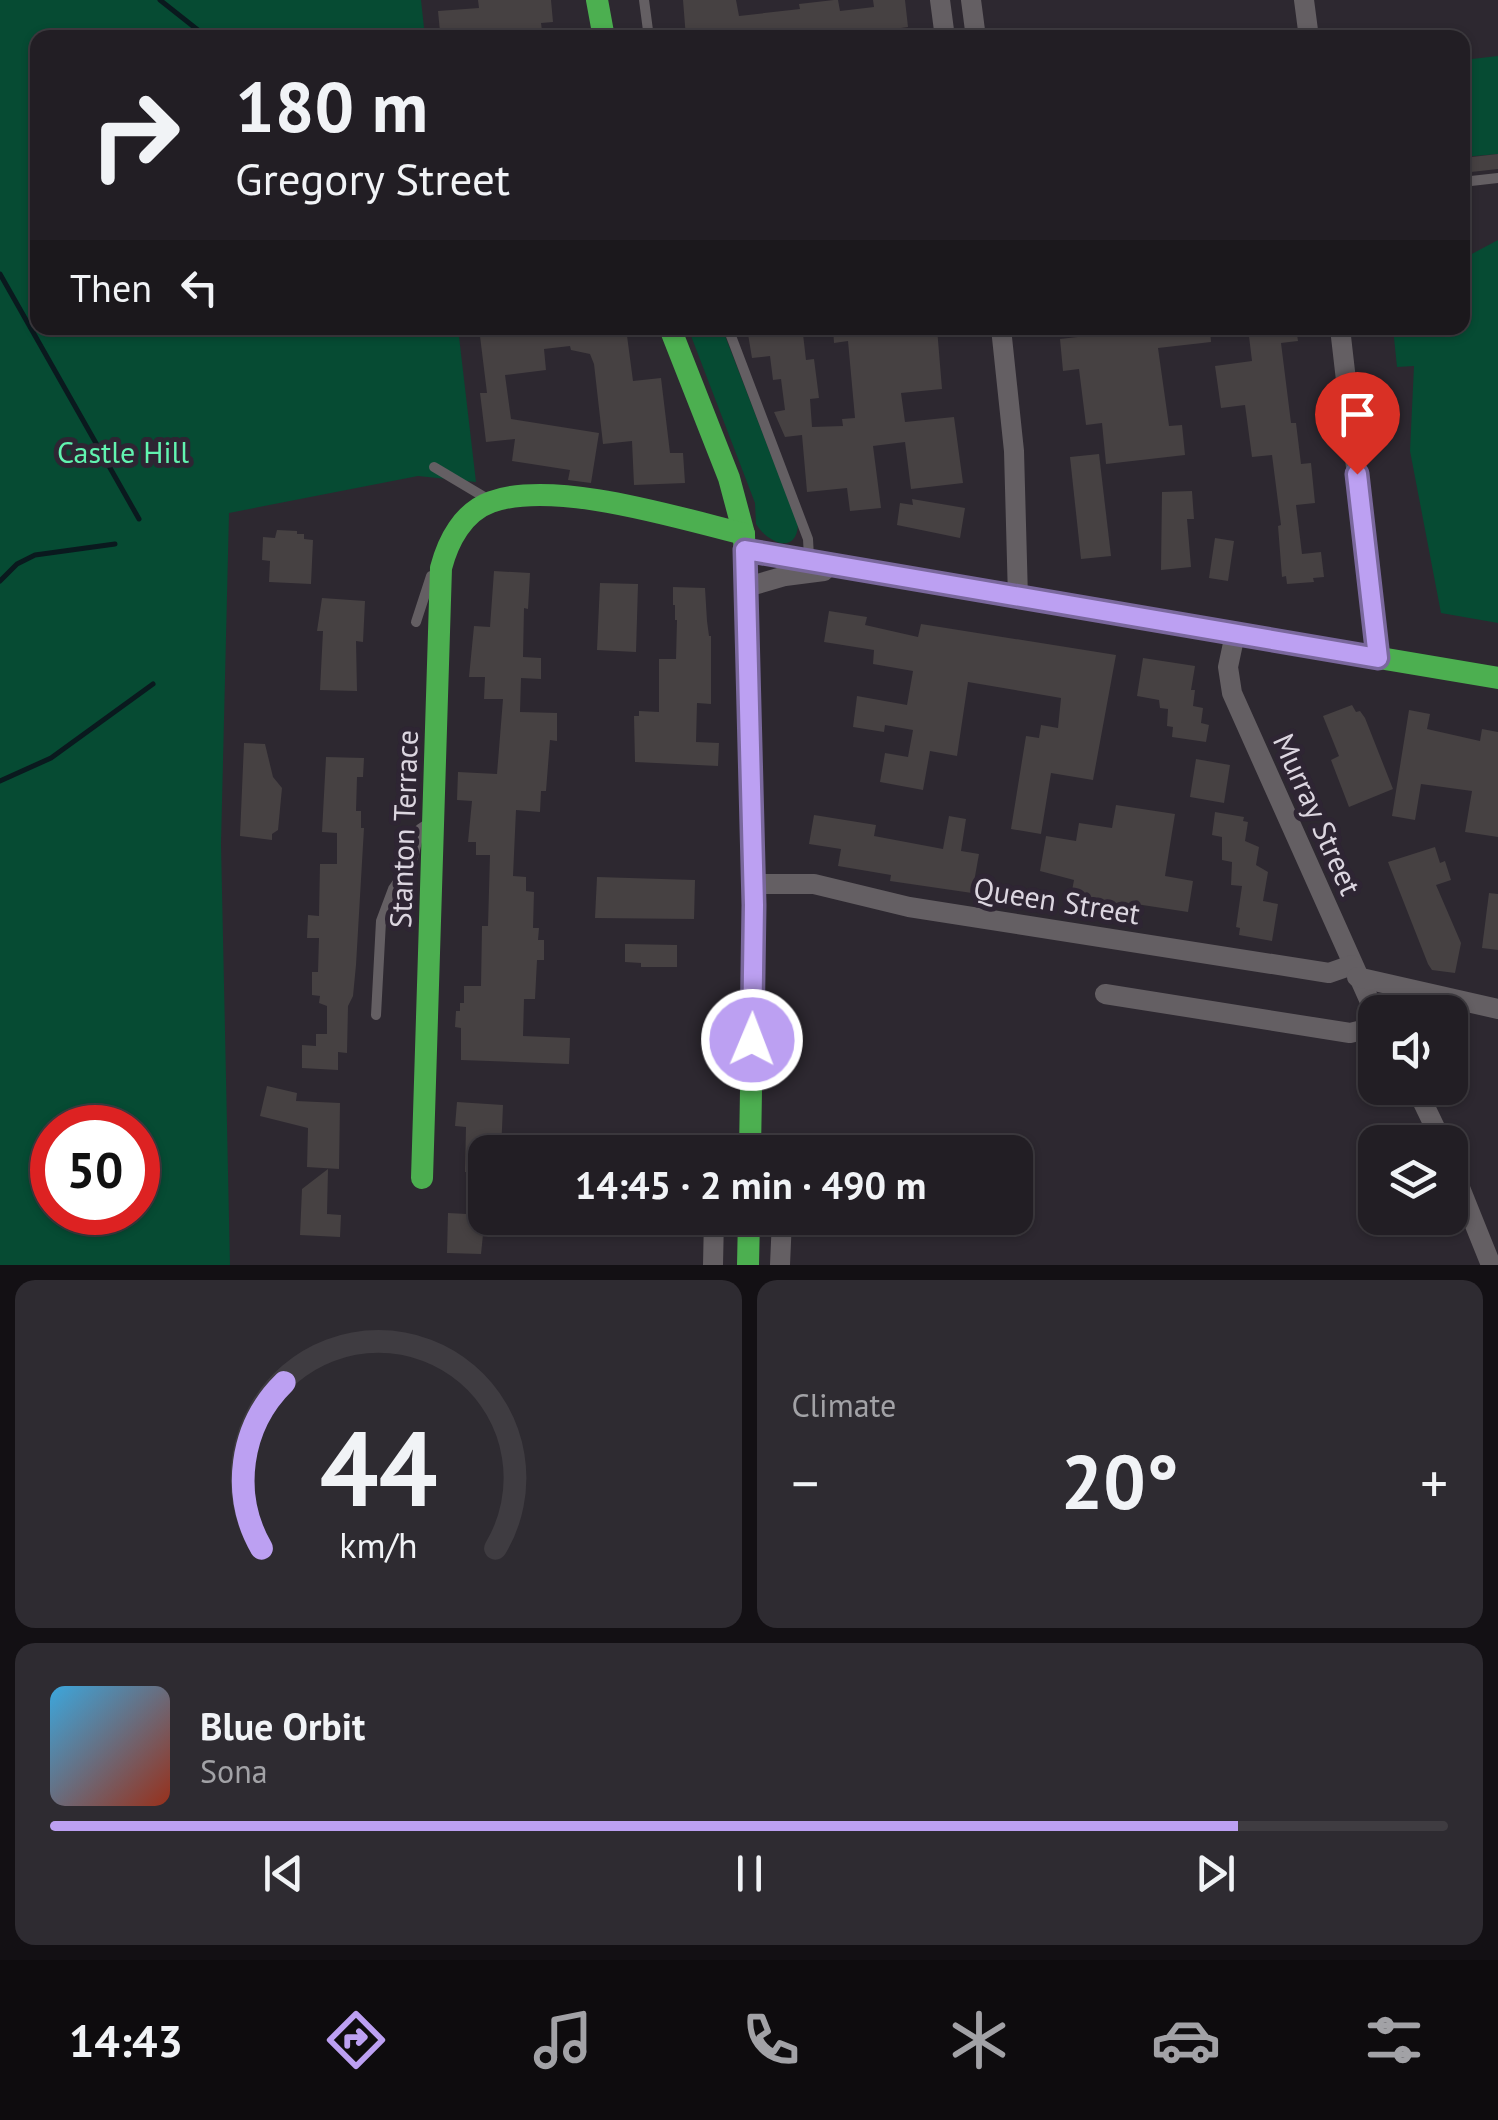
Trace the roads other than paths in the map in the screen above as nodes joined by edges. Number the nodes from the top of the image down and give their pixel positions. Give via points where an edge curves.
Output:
1 (598, 0) edge
2 (608, 0) edge
3 (644, 0) edge
4 (940, 0) edge
5 (972, 0) edge
6 (1304, 0) edge
7 (604, 30) edge
8 (606, 30) edge
9 (648, 30) edge
10 (944, 30) edge
11 (975, 30) edge
12 (1308, 30) edge
13 (1498, 178) edge
14 (1470, 181) edge
15 (673, 335) edge
16 (731, 335) edge
17 (1002, 335) edge
18 (1341, 335) edge
19 (434, 467) dead end
20 (491, 501) junction
21 (745, 542) junction
22 (448, 544) junction
23 (810, 559) junction
24 (851, 570) junction
25 (747, 587) junction
26 (1018, 598) junction
27 (416, 622) dead end
28 (1235, 634) junction
29 (1378, 658) junction
30 (1498, 678) edge
31 (432, 825) junction
32 (753, 884) junction
33 (1354, 971) junction
34 (1106, 994) dead end
35 (1366, 995) edge
36 (1498, 1009) edge
37 (376, 1015) dead end
38 (1358, 1031) edge
39 (750, 1135) edge
40 (422, 1178) dead end
41 (1468, 1207) edge
42 (714, 1235) edge
43 (749, 1235) edge
44 (781, 1235) edge
45 (713, 1265) edge
46 (748, 1265) edge
47 (780, 1265) edge
48 (1491, 1265) edge

1 - 7 street
2 - 8 lane
3 - 9 lane
4 - 10 street
5 - 11 street
6 - 12 street
13 - 14 lane
15 - 21 street via 729,478
16 - 23 lane
17 - 26 street via 1014,451
18 - 29 street
19 - 20 lane
20 - 21 street via 529,496 639,509
20 - 22 street
21 - 23 street
21 - 25 street
22 - 27 lane
22 - 31 street, Stanton Terrace via 441,568
23 - 24 street
24 - 25 street via 801,573
24 - 26 street
25 - 32 street
26 - 28 street
28 - 29 street
28 - 33 street, Murray Street via 1228,670 1232,692
29 - 30 street
31 - 37 lane via 420,829 412,862 384,911
31 - 40 street, Stanton Terrace
32 - 33 street, Queen Street via 814,884 909,907
32 - 39 street
33 - 35 street, Murray Street
33 - 36 street, Queen Street
34 - 38 street
41 - 48 street
42 - 45 street
43 - 46 street
44 - 47 street

